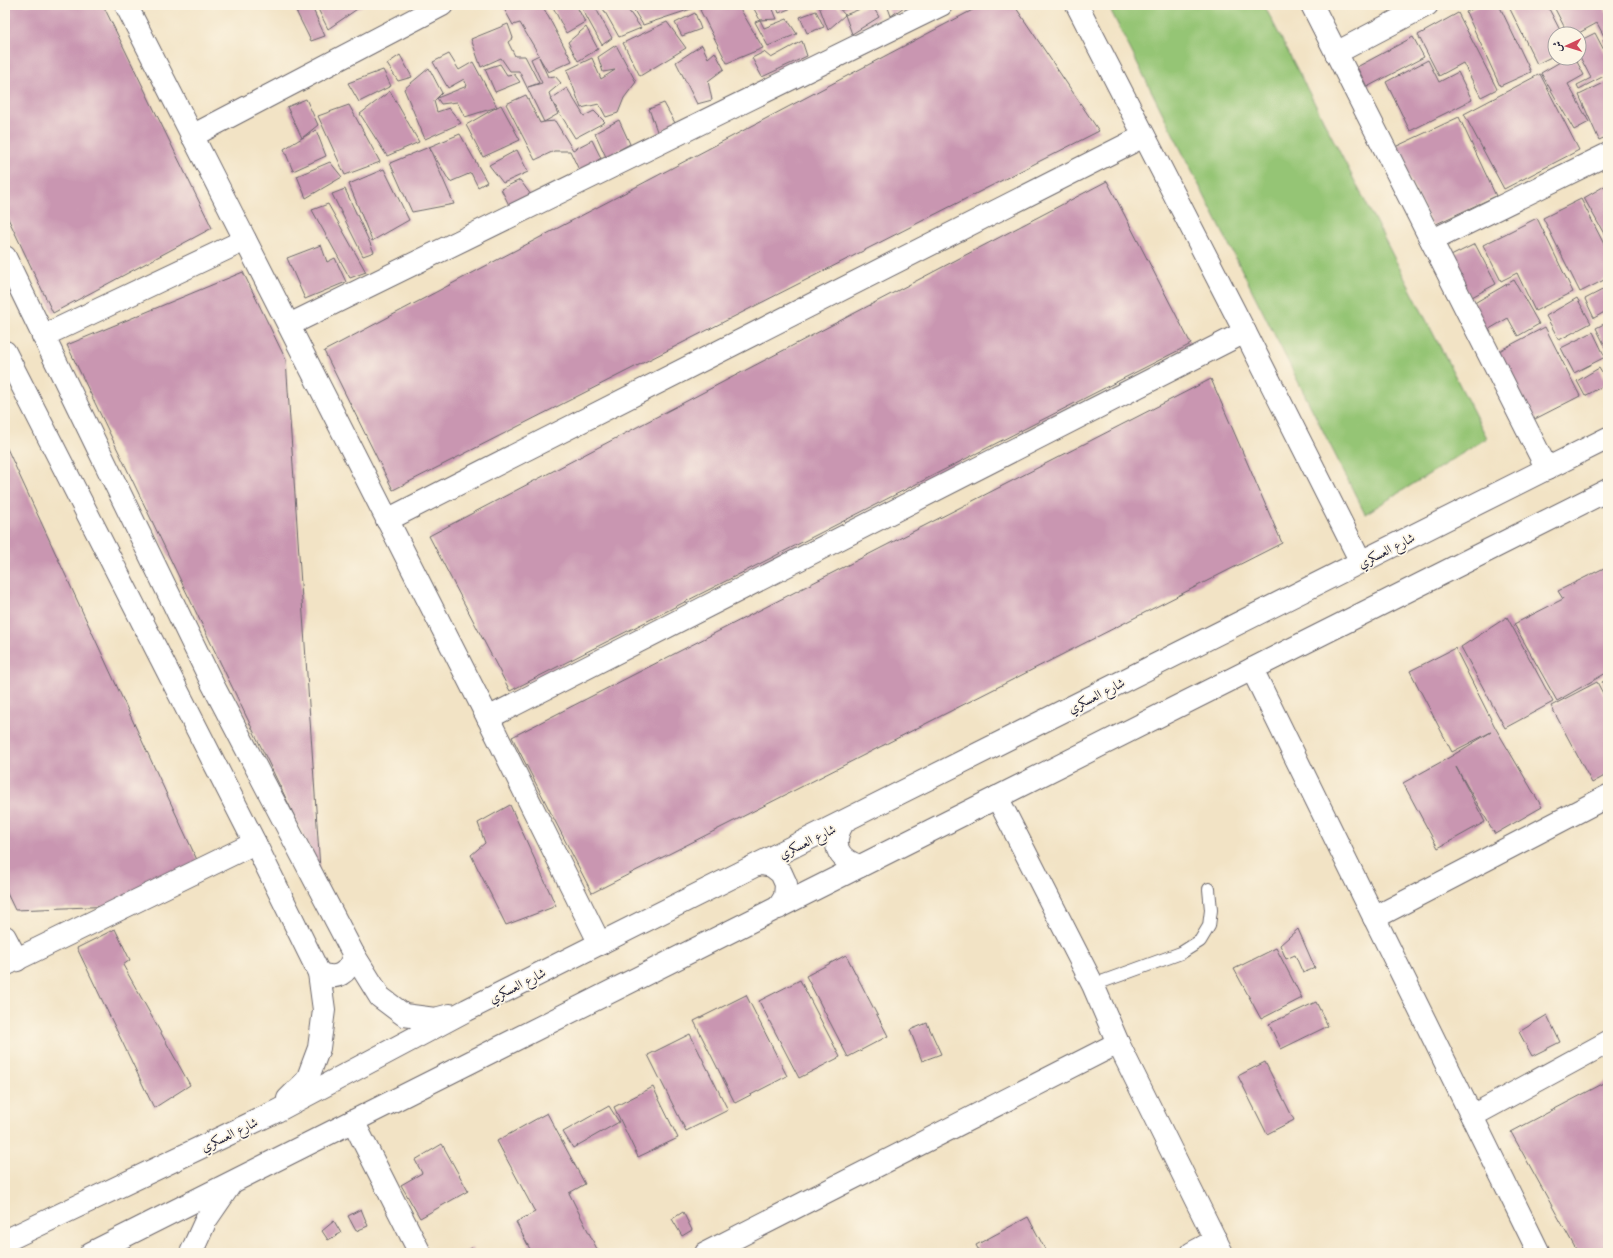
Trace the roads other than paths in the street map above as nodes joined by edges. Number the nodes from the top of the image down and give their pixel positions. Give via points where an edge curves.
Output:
1 (126, 5) edge
2 (442, 5) edge
3 (941, 5) edge
4 (1077, 5) edge
5 (1312, 5) edge
6 (1427, 5) edge
7 (1336, 53) junction
8 (192, 136) junction
9 (1144, 136) junction
10 (1608, 154) edge
11 (245, 240) junction
12 (1432, 240) junction
13 (5, 257) edge
14 (289, 325) junction
15 (1245, 332) junction
16 (43, 336) junction
17 (5, 352) edge
18 (1608, 438) edge
19 (1547, 469) junction
20 (1608, 490) edge
21 (387, 520) junction
22 (1361, 562) junction
23 (1252, 669) junction
24 (488, 718) junction
25 (1608, 796) edge
26 (997, 797) junction
27 (843, 822) junction
28 (256, 843) junction
29 (761, 864) junction
30 (860, 866) junction
31 (1209, 889) dead end
32 (778, 908) junction
33 (1374, 918) junction
34 (5, 937) edge
35 (600, 944) junction
36 (354, 955) junction
37 (11, 963) edge
38 (319, 973) junction
39 (1093, 985) junction
40 (467, 1010) junction
41 (1608, 1042) edge
42 (1118, 1043) junction
43 (277, 1111) junction
44 (1472, 1116) junction
45 (353, 1121) junction
46 (232, 1182) junction
47 (5, 1241) edge
48 (1219, 1247) edge
49 (91, 1253) edge
50 (191, 1253) edge
51 (420, 1253) edge
52 (706, 1253) edge
53 (1192, 1253) edge
54 (1539, 1253) edge

1 - 8 street
2 - 8 street
3 - 14 street
4 - 9 street
5 - 7 street
6 - 7 street
7 - 12 street
8 - 11 street
9 - 15 street
9 - 21 street
10 - 12 street
11 - 14 street
11 - 16 street
12 - 19 street
13 - 16 street
14 - 21 street
15 - 22 street
15 - 24 street
16 - 36 street via 212,685
17 - 28 street
18 - 19 street, شارع العسكري
19 - 22 street, شارع العسكري
20 - 23 street
21 - 24 street
22 - 27 street, شارع العسكري
23 - 26 street
23 - 33 street
24 - 35 street
25 - 33 street
26 - 30 street
26 - 39 street
27 - 29 street, شارع العسكري
27 - 30 street via 837,832 836,844 841,856 850,863
28 - 37 street
28 - 38 street
29 - 32 street via 772,866 781,873 786,884 785,897
29 - 35 street, شارع العسكري
30 - 32 street
31 - 39 lane via 1212,910 1209,926 1200,941 1181,953
32 - 45 street
33 - 44 street
34 - 37 street
35 - 40 street, شارع العسكري
36 - 38 street via 345,972 327,977
36 - 40 street via 380,997 404,1015 435,1019
38 - 43 street via 324,1010 320,1048 307,1080
39 - 42 street
40 - 43 street, شارع العسكري
41 - 44 street
42 - 48 street
42 - 52 street
43 - 47 street, شارع العسكري
44 - 54 street
45 - 46 street
45 - 51 street
46 - 49 street
46 - 50 street via 206,1220
48 - 53 street

